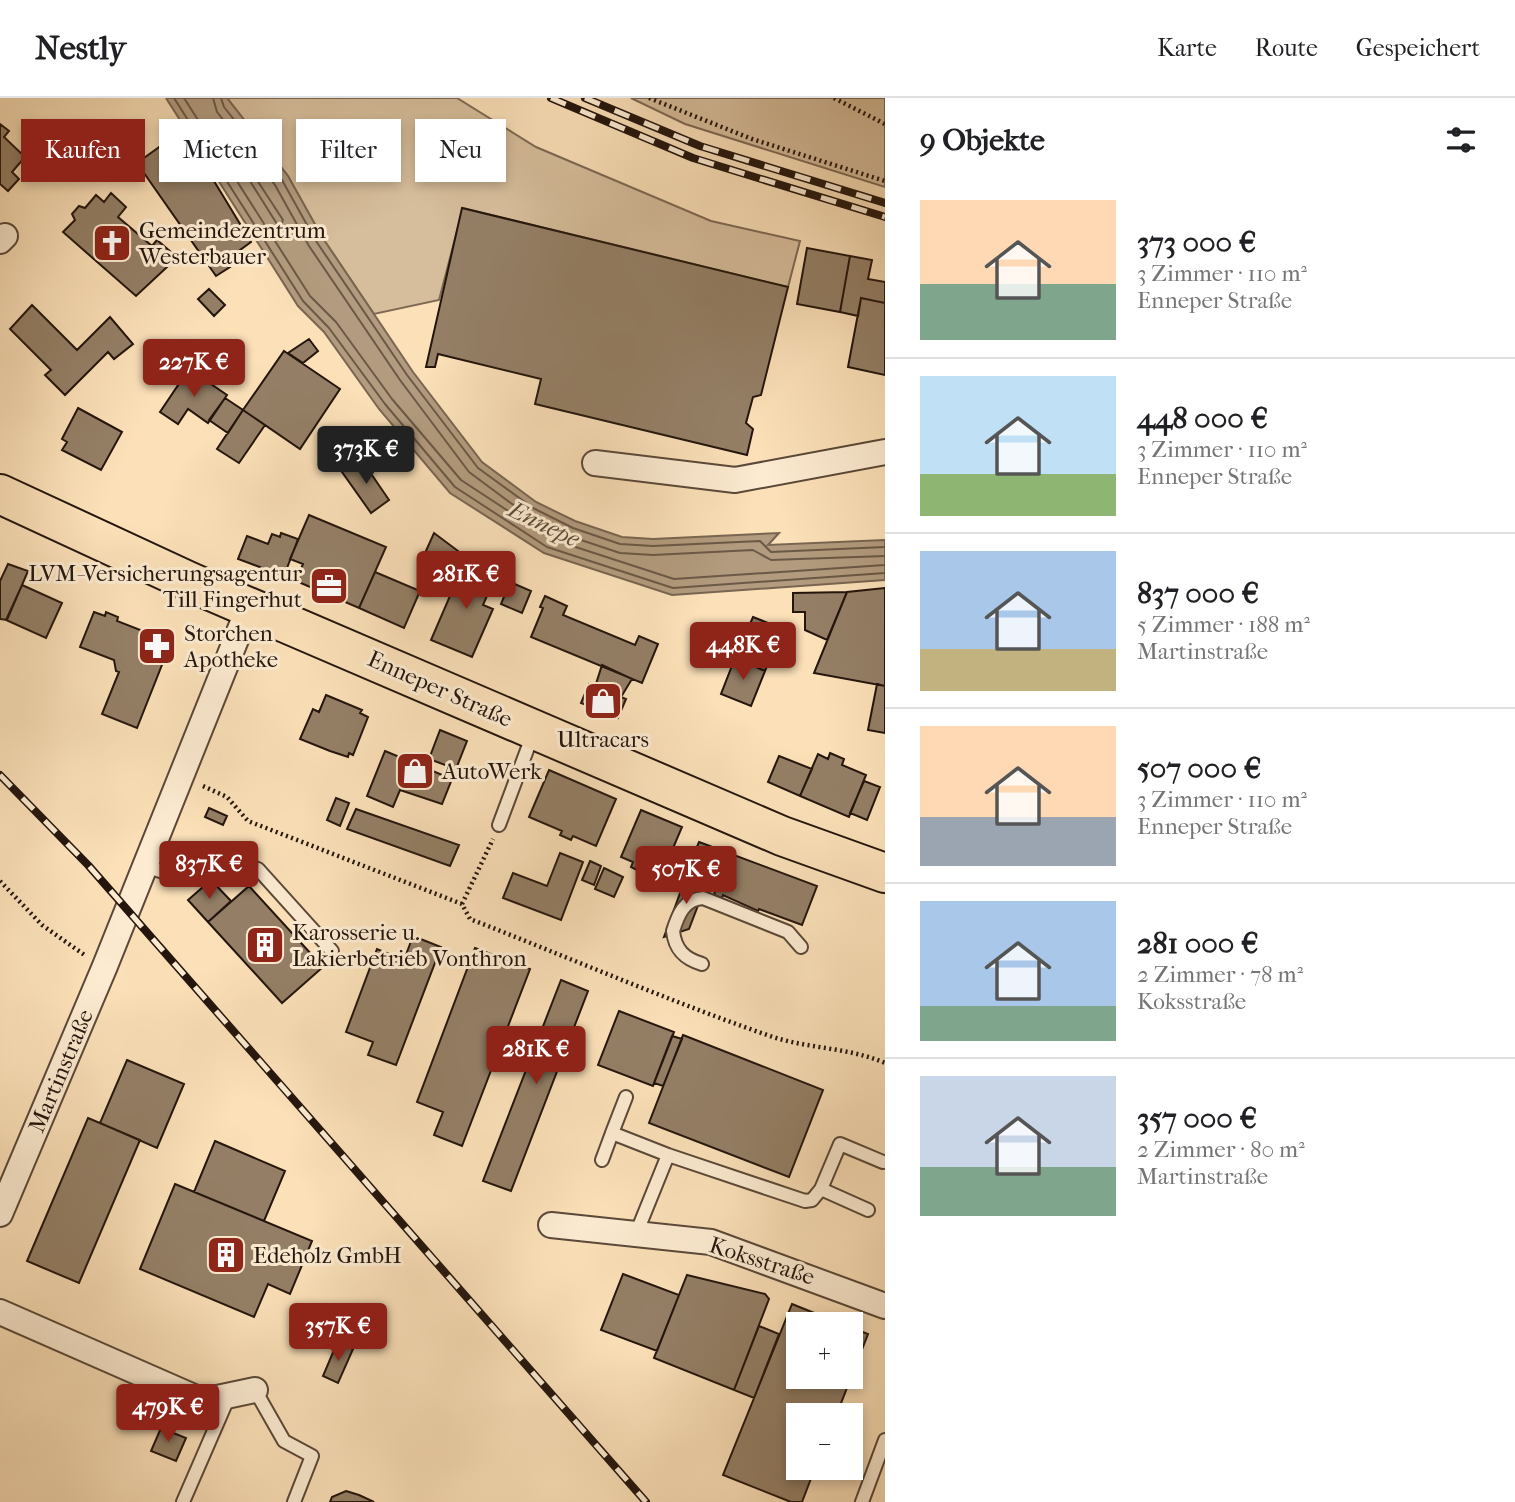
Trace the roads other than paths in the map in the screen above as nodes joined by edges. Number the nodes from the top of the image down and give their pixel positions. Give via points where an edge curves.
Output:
1 (885, 452) edge
2 (595, 463) dead end
3 (0, 494) edge
4 (249, 607) junction
5 (535, 730) junction
6 (499, 825) road end
7 (146, 866) junction
8 (885, 873) edge
9 (800, 947) dead end
10 (332, 951) dead end
11 (702, 964) dead end
12 (626, 1097) dead end
13 (612, 1133) junction
14 (668, 1155) junction
15 (602, 1160) dead end
16 (883, 1162) dead end
17 (821, 1189) junction
18 (868, 1210) dead end
19 (0, 1214) edge
20 (551, 1225) dead end
21 (636, 1234) junction
22 (885, 1306) edge
23 (0, 1312) edge
24 (255, 1390) joint
25 (229, 1395) junction
26 (885, 1440) edge
27 (183, 1502) edge
28 (294, 1502) edge
29 (862, 1502) edge

1 - 2 street via 735,480
3 - 4 main road, Enneper Straße
4 - 5 main road, Enneper Straße
4 - 7 street, Martinstraße
5 - 6 lane
5 - 8 main road, Enneper Straße via 782,836
7 - 10 lane via 180,878 211,867 258,869
7 - 19 street, Martinstraße
9 - 11 lane via 788,932 696,899 683,909 673,931 680,951
12 - 13 lane
13 - 14 lane
13 - 15 lane
14 - 17 lane via 805,1201
14 - 21 lane
16 - 17 lane via 839,1144
17 - 18 lane
20 - 21 street, Koksstraße
21 - 22 street, Koksstraße via 711,1242
23 - 25 street via 203,1401
24 - 25 street
24 - 28 lane via 284,1441 312,1456
25 - 27 lane
26 - 29 lane

